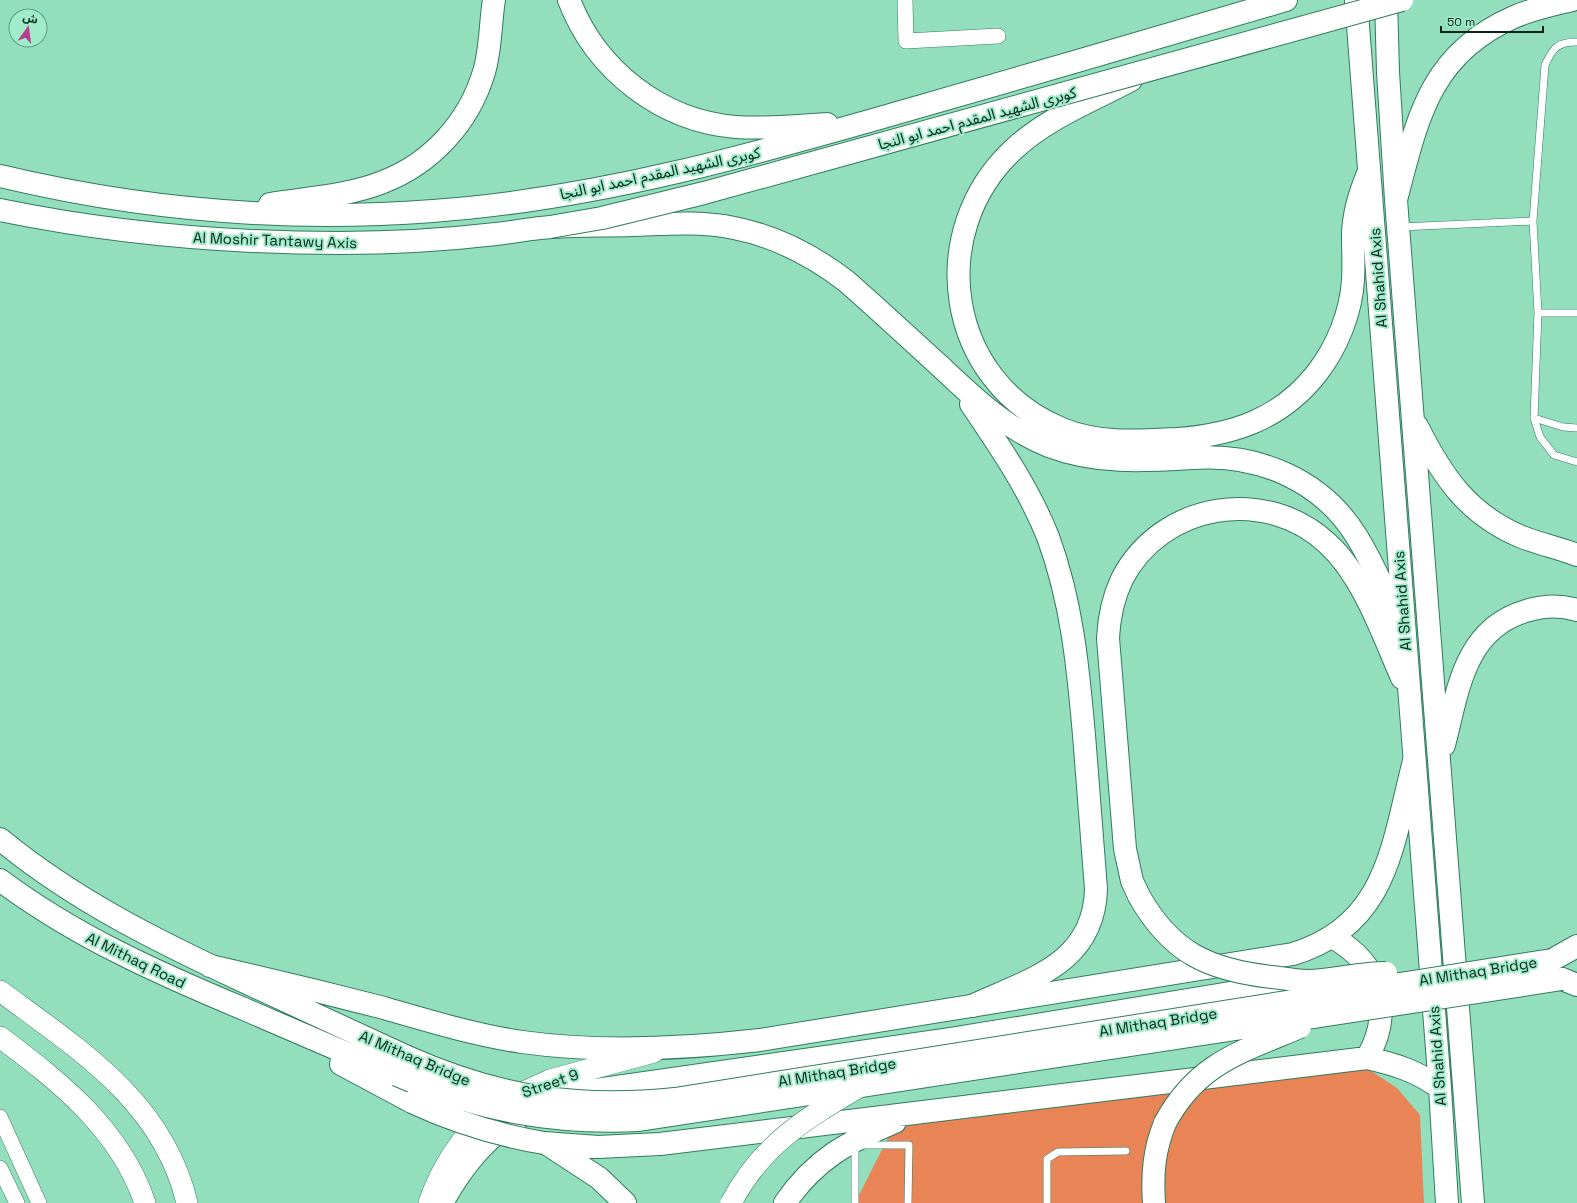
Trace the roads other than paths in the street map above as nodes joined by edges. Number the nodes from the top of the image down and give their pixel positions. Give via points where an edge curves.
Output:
1 (494, 0) edge
2 (569, 0) edge
3 (905, 0) edge
4 (1286, 0) edge
5 (1356, 0) edge
6 (1386, 0) edge
7 (1402, 0) edge
8 (1572, 0) edge
9 (998, 36) dead end
10 (1577, 42) edge
11 (1151, 69) junction
12 (865, 123) junction
13 (1370, 171) junction
14 (0, 176) edge
15 (541, 198) joint
16 (1396, 200) junction
17 (0, 210) edge
18 (222, 212) junction
19 (1533, 221) junction
20 (550, 227) junction
21 (1398, 227) junction
22 (1577, 312) edge
23 (1538, 313) junction
24 (953, 378) junction
25 (1412, 418) junction
26 (1534, 418) junction
27 (1577, 428) edge
28 (1577, 462) edge
29 (1577, 555) edge
30 (1577, 610) edge
31 (1404, 632) junction
32 (1409, 694) junction
33 (1414, 761) junction
34 (1439, 762) junction
35 (0, 839) edge
36 (0, 880) edge
37 (128, 925) joint
38 (1332, 937) junction
39 (1577, 946) edge
40 (1577, 957) edge
41 (1552, 960) junction
42 (210, 966) junction
43 (1466, 973) junction
44 (1307, 981) junction
45 (1572, 981) edge
46 (0, 991) edge
47 (972, 1006) junction
48 (1332, 1014) junction
49 (279, 1024) junction
50 (0, 1037) edge
51 (676, 1047) junction
52 (1366, 1058) junction
53 (401, 1065) junction
54 (859, 1087) junction
55 (1440, 1088) junction
56 (917, 1112) junction
57 (0, 1117) edge
58 (855, 1142) junction
59 (544, 1143) junction
60 (1126, 1151) dead end
61 (1445, 1162) junction
62 (0, 1168) edge
63 (17, 1203) edge
64 (39, 1203) edge
65 (145, 1203) edge
66 (187, 1203) edge
67 (429, 1203) edge
68 (442, 1203) edge
69 (625, 1203) edge
70 (731, 1203) edge
71 (785, 1203) edge
72 (855, 1203) edge
73 (908, 1203) edge
74 (1047, 1203) edge
75 (1154, 1203) edge
76 (1436, 1203) edge
77 (1447, 1203) edge
78 (1473, 1203) edge

1 - 18 main road via 484,71 461,121 439,146 412,167 366,187
2 - 12 main road via 592,45 617,73 647,96 680,114 716,124 735,126
3 - 9 street via 906,41
4 - 12 main road, كوبرى الشهيد المقدم احمد ابو النجا
5 - 13 main road, Al Shahid Axis
6 - 16 main road, Al Shahid Axis
7 - 11 main road, كوبرى الشهيد المقدم احمد ابو النجا, bridge
8 - 16 main road via 1529,11 1499,24 1472,42 1449,65 1430,91 1421,111
10 - 19 lane via 1565,42 1552,49 1545,65
11 - 13 main road, bridge via 1040,128 1013,150 990,176 973,206 965,228 959,257 958,291 966,327 981,360 1002,388 1030,412 1062,429 1097,439 1121,441 1203,437 1236,430 1266,416 1293,397 1316,373 1342,330 1351,299 1354,221 1359,195
11 - 20 main road, كوبرى الشهيد المقدم احمد ابو النجا, bridge via 653,206
12 - 15 main road, كوبرى الشهيد المقدم احمد ابو النجا via 774,149 681,171
13 - 31 main road, Al Shahid Axis
14 - 18 main road, Al Moshir Tantawy Axis via 122,200
15 - 18 main road, Al Moshir Tantawy Axis via 458,209 382,214 298,215
16 - 21 main road, Al Shahid Axis
17 - 20 main road, Al Moshir Tantawy Axis via 98,228 148,234 293,243 438,240
19 - 21 lane
19 - 23 lane
20 - 24 main road via 692,223 734,228 774,239 812,257 846,281
21 - 25 main road, Al Shahid Axis
22 - 23 lane
23 - 26 lane
24 - 31 main road via 985,408 1016,430 1032,439 1068,452 1104,460 1123,461 1226,457 1261,464 1293,477 1322,497 1347,523 1366,553
24 - 47 main road via 1011,464 1024,488 1047,536 1064,586 1072,619 1078,665 1096,888 1091,921 1082,940 1068,957 1050,969
25 - 29 main road via 1445,477 1479,512 1521,537
25 - 34 main road, Al Shahid Axis
26 - 27 lane via 1563,427
26 - 28 lane via 1540,437 1554,455
30 - 34 main road via 1560,607 1533,609 1508,618 1486,634 1464,668
31 - 32 main road, Al Shahid Axis
32 - 33 main road, Al Shahid Axis
32 - 44 main road, bridge via 1372,611 1348,567 1329,544 1291,519 1247,508 1231,508 1201,514 1180,522 1161,534 1139,554 1122,580 1112,608 1108,638 1125,849 1132,881 1160,928 1194,956 1241,973
33 - 38 main road via 1389,858 1379,884 1364,909
33 - 55 main road, Al Shahid Axis
34 - 78 main road, Al Shahid Axis
35 - 37 main road, Al Mithaq Road via 67,889
36 - 49 main road, Al Mithaq Road via 50,916 122,955
37 - 42 main road, Al Mithaq Bridge
38 - 47 main road via 1292,954
38 - 52 main road via 1361,959 1378,990 1380,1025 1373,1048
39 - 41 main road
40 - 41 main road, Al Mithaq Bridge
41 - 43 main road, Al Mithaq Bridge, bridge
42 - 51 main road via 317,990 459,1029 520,1042 583,1048
42 - 53 main road, Al Mithaq Bridge
43 - 44 main road, bridge via 1375,973
43 - 53 main road, Al Mithaq Bridge, bridge via 645,1102 583,1103 522,1095
44 - 68 main road via 943,1040 576,1093 527,1112 499,1131 466,1164
45 - 48 main road, Al Mithaq Bridge, bridge
46 - 66 main road via 88,1057 133,1099 170,1155
47 - 51 main road via 760,1040
48 - 54 main road, Al Mithaq Bridge, bridge
48 - 75 main road, bridge via 1238,1053 1212,1067 1185,1092 1165,1123 1156,1150 1153,1165
49 - 53 main road, Al Mithaq Bridge
49 - 59 main road, bridge via 333,1059 412,1102 476,1128
50 - 65 main road via 51,1076 102,1125 126,1161
51 - 67 main road, Street 9 via 550,1080 500,1104 460,1141 440,1174
52 - 55 main road via 1407,1069
52 - 56 main road
53 - 54 main road, Al Mithaq Bridge, bridge via 448,1096 528,1116 584,1121 666,1117
54 - 70 main road, bridge via 807,1118 783,1136 757,1163
55 - 61 main road, Al Shahid Axis
56 - 58 main road
56 - 59 main road via 660,1144 598,1147
57 - 64 street
58 - 71 main road via 840,1148 813,1170
58 - 72 lane
58 - 73 lane via 909,1145
59 - 69 main road via 599,1178
60 - 74 lane via 1058,1152 1047,1159
61 - 76 main road
61 - 77 main road, Al Shahid Axis
62 - 63 street

